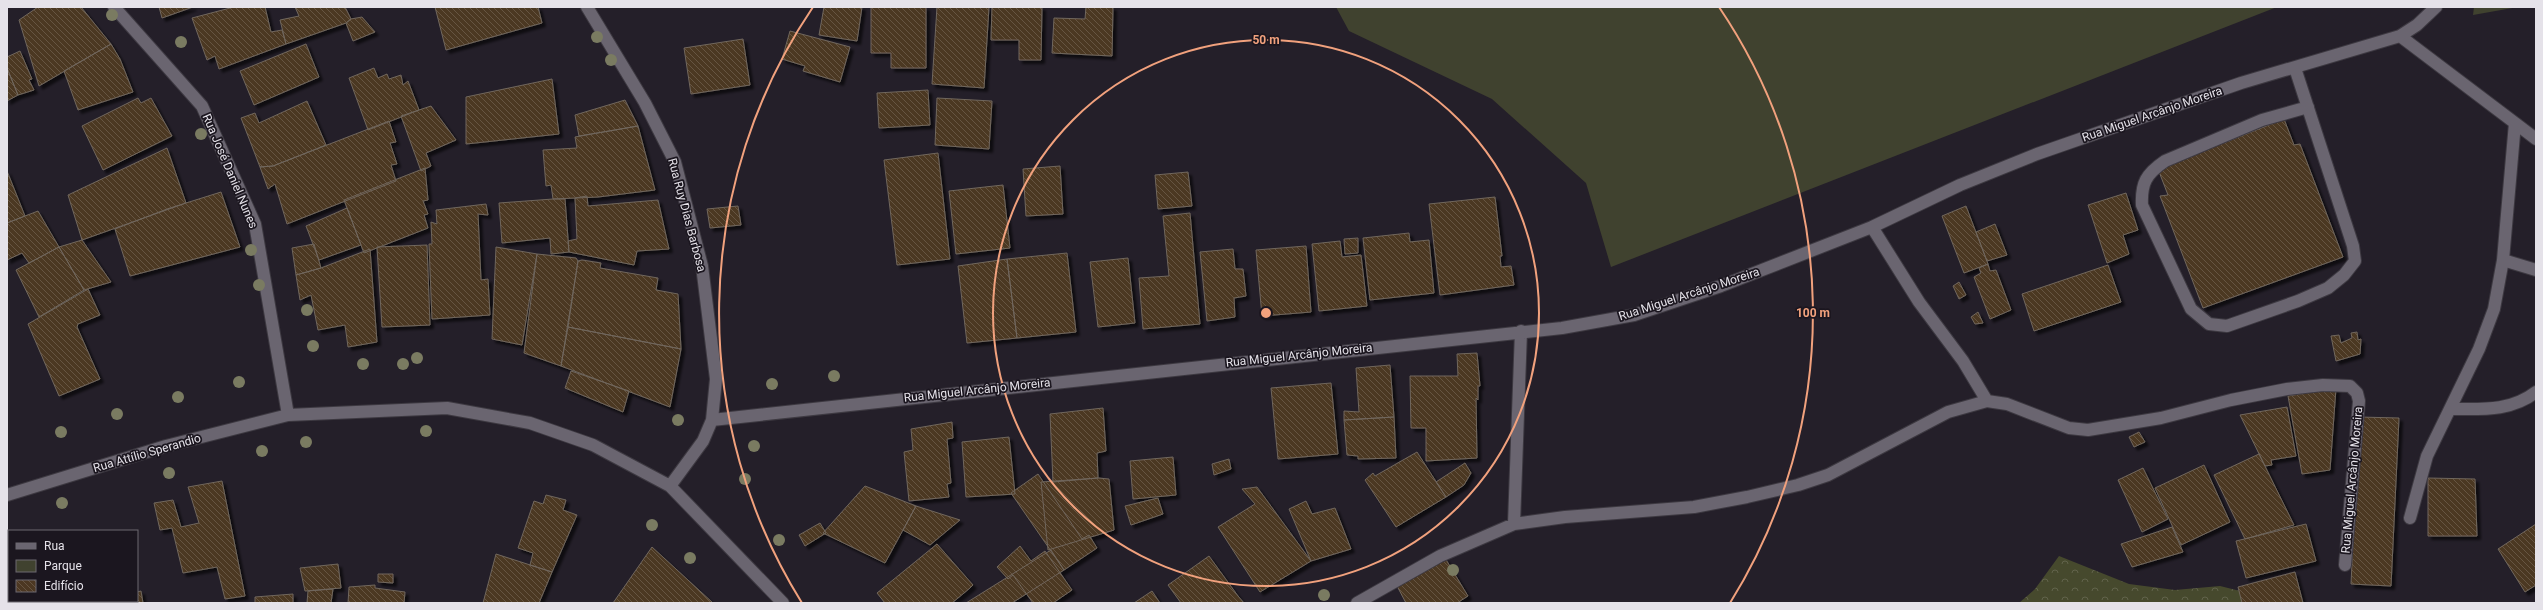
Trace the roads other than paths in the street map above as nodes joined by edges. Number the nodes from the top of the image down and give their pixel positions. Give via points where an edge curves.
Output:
1 (114, 7) edge
2 (587, 7) edge
3 (2434, 9) edge
4 (2400, 36) junction
5 (2296, 68) junction
6 (2308, 107) junction
7 (2515, 123) junction
8 (2536, 139) edge
9 (1872, 227) junction
10 (2504, 260) junction
11 (2536, 270) edge
12 (1521, 331) junction
13 (2536, 392) edge
14 (1987, 401) junction
15 (2450, 409) junction
16 (288, 415) junction
17 (712, 420) junction
18 (670, 486) junction
19 (7, 495) edge
20 (2410, 518) dead end
21 (1514, 524) junction
22 (2345, 565) dead end
23 (783, 603) edge
24 (1357, 603) edge

1 - 16 street, Rua José Daniel Nunes via 202,106 255,224
2 - 17 street, Rua Ruy Dias Barbosa via 645,103 675,162 702,266 716,379
3 - 4 street, Rua Miguel Arcânjo Moreira
4 - 5 street, Rua Miguel Arcânjo Moreira
4 - 7 street
5 - 6 street
5 - 9 street, Rua Miguel Arcânjo Moreira via 2170,107 2037,154 1960,185
6 - 6 street via 2340,202 2355,261 2351,268 2328,288 2227,326 2209,324 2191,309 2142,205 2141,190 2144,178 2165,161 2262,120
7 - 8 street
7 - 10 street
9 - 12 street, Rua Miguel Arcânjo Moreira via 1721,286 1634,315 1591,324
9 - 14 street via 1919,302 1963,361
10 - 11 street
10 - 15 street via 2491,316 2479,350
12 - 17 street, Rua Miguel Arcânjo Moreira
12 - 21 street
13 - 15 street via 2525,400 2498,409
14 - 21 street, Rua Miguel Arcânjo Moreira via 1948,412 1828,475 1798,485 1747,498 1694,507 1565,517
14 - 22 street, Rua Miguel Arcânjo Moreira via 2007,404 2069,428 2088,430 2161,418 2287,389 2323,385 2350,386 2358,393 2359,401
15 - 20 street via 2427,456
16 - 18 street, Rua Attílio Sperandio via 447,408 530,423 593,445
16 - 19 street, Rua Attílio Sperandio via 166,446
17 - 18 street, Rua Ruy Dias Barbosa via 703,441
18 - 23 street, Rua Attílio Sperandio
21 - 24 street, Rua Miguel Arcânjo Moreira via 1440,556

